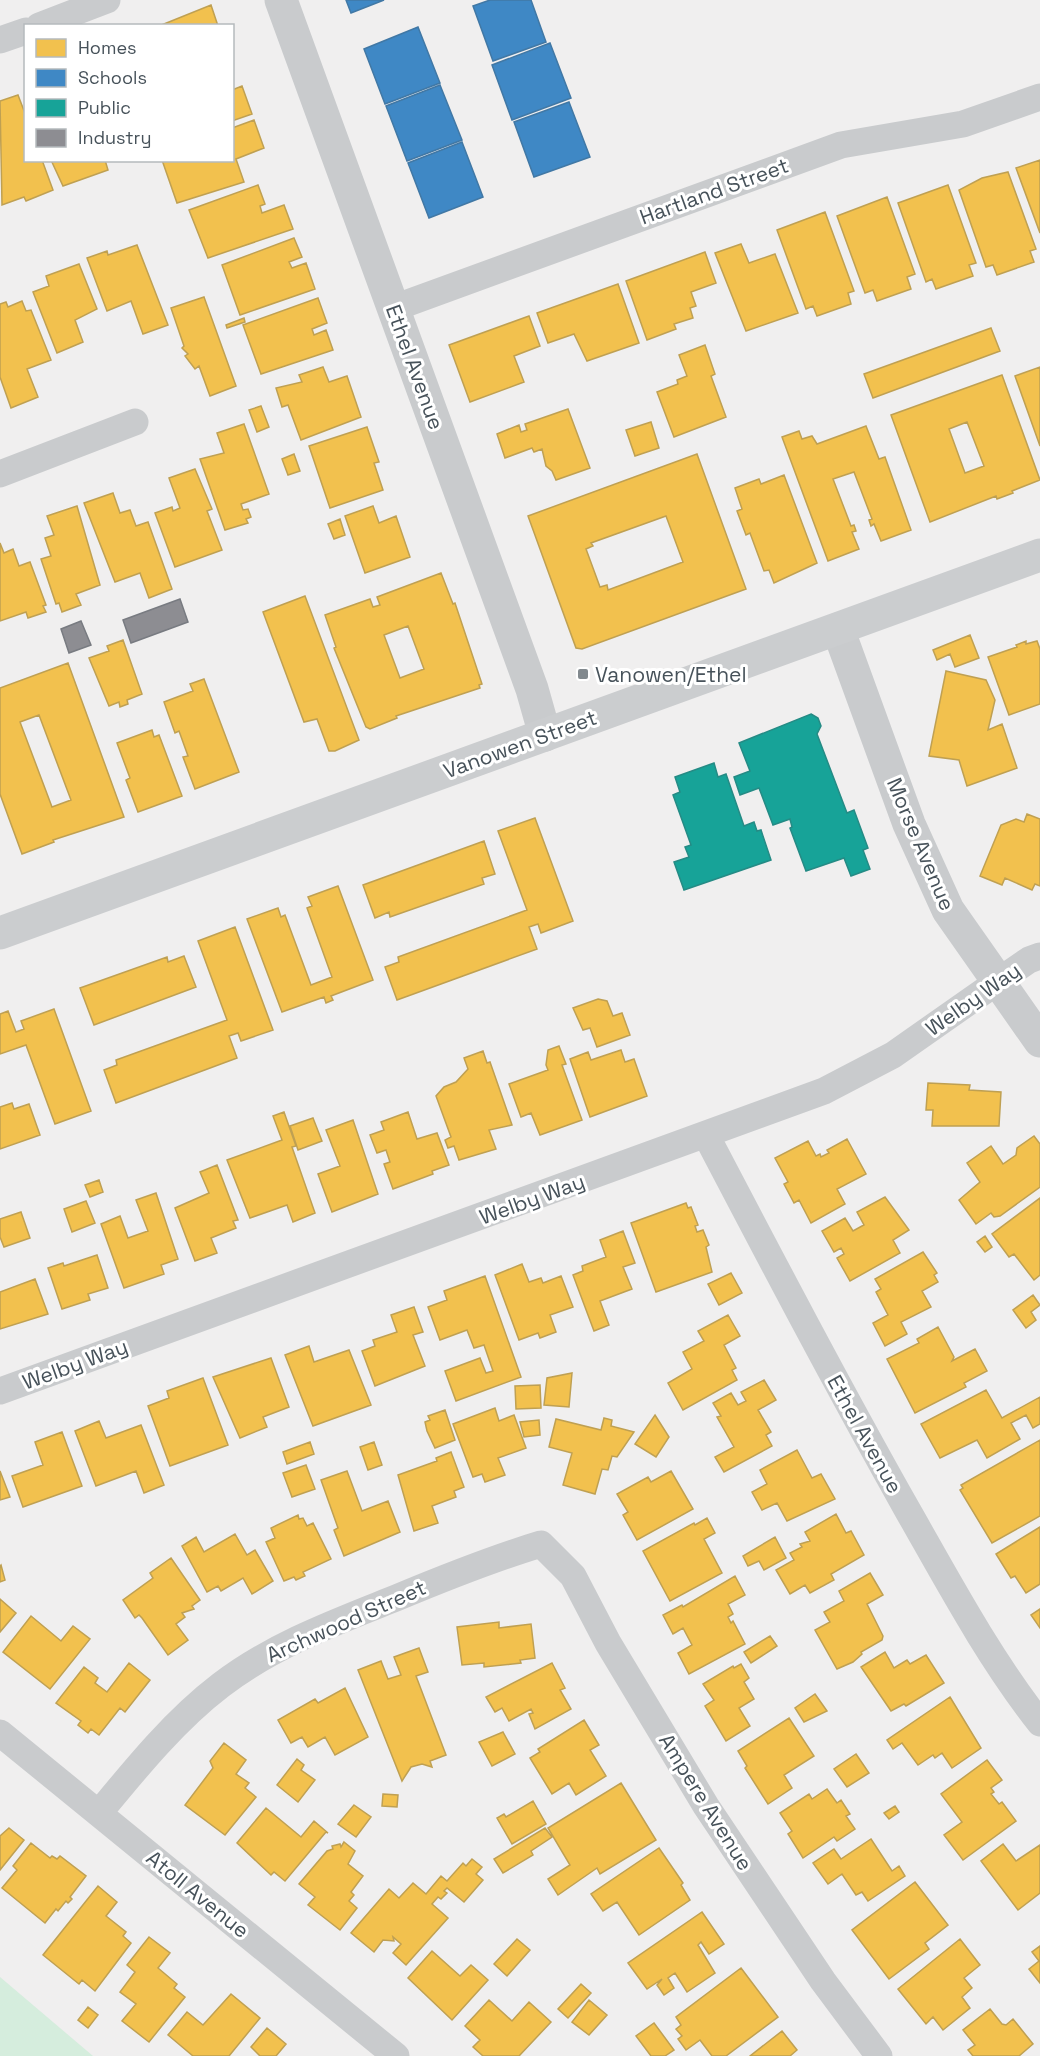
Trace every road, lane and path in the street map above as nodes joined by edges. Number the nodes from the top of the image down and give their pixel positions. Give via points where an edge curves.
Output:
1 (107, 0) edge
2 (281, 0) edge
3 (44, 24) edge
4 (24, 32) edge
5 (0, 40) edge
6 (1040, 97) edge
7 (394, 308) junction
8 (135, 422) dead end
9 (0, 474) edge
10 (1040, 555) edge
11 (838, 629) junction
12 (545, 735) junction
13 (0, 933) edge
14 (1040, 956) edge
15 (997, 982) junction
16 (1040, 1041) edge
17 (705, 1135) junction
18 (0, 1391) edge
19 (541, 1545) joint
20 (1040, 1723) edge
21 (0, 1733) edge
22 (99, 1813) junction
23 (396, 2056) edge
24 (879, 2056) edge

1 - 3 street
2 - 7 street, Ethel Avenue
4 - 5 street
6 - 7 street, Hartland Street via 963,124 841,145
7 - 12 street, Ethel Avenue
8 - 9 street
10 - 11 main road, Vanowen Street
11 - 12 main road, Vanowen Street
11 - 15 street, Morse Avenue via 919,846 948,910
12 - 13 main road, Vanowen Street
14 - 15 street, Welby Way
15 - 16 street, Morse Avenue
15 - 17 street, Welby Way via 893,1055 824,1091
17 - 18 street, Welby Way
17 - 20 street, Ethel Avenue via 926,1543
19 - 22 street, Archwood Street via 498,1557 269,1653 221,1685 179,1723
19 - 24 street, Ampere Avenue via 573,1576 705,1806 823,1981
21 - 22 street, Atoll Avenue
22 - 23 street, Atoll Avenue

